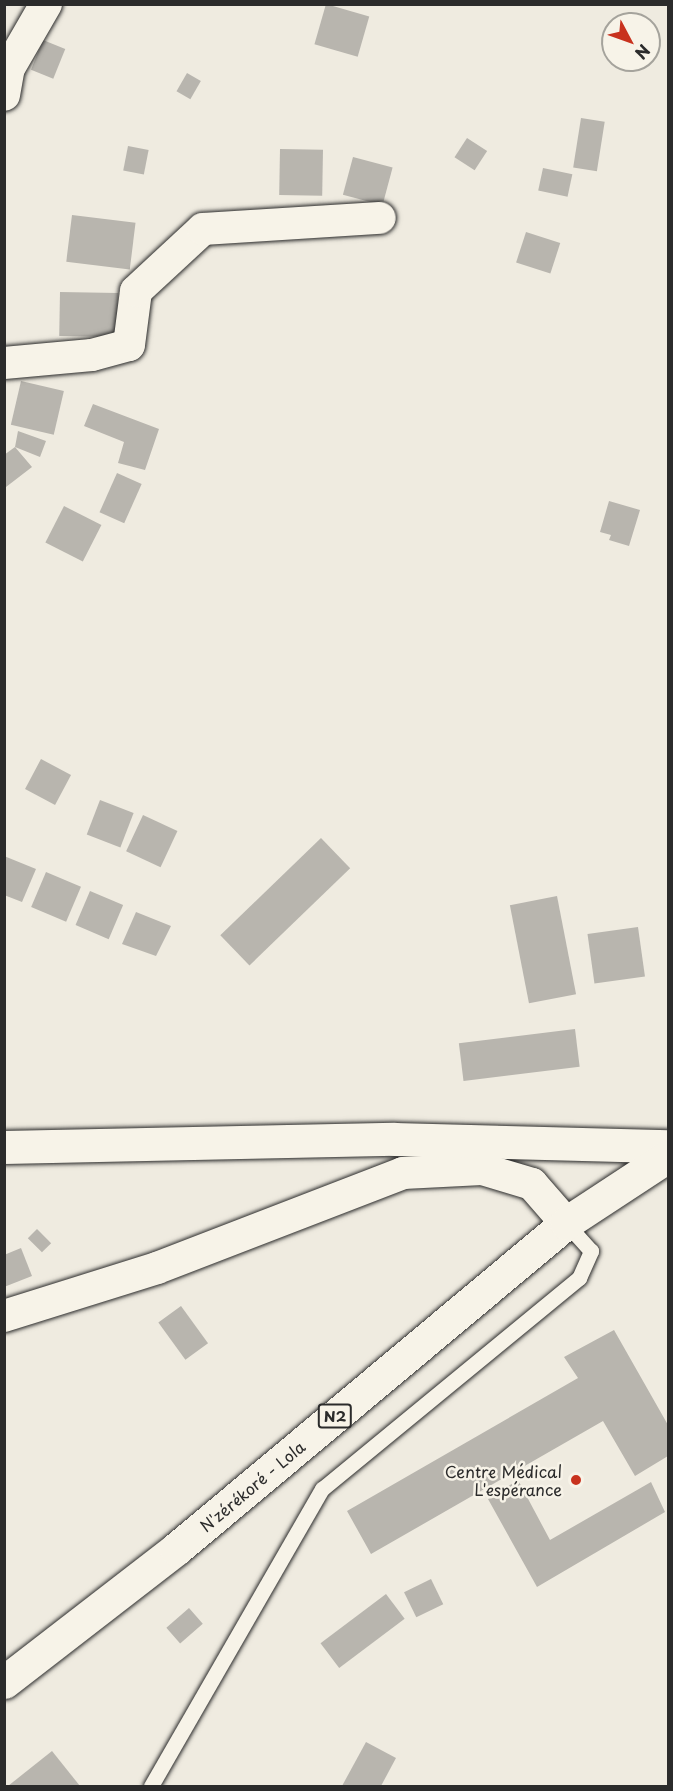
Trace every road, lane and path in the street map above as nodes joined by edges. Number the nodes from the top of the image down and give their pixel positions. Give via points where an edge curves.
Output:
1 (46, 4) edge
2 (4, 95) edge
3 (380, 218) dead end
4 (4, 363) edge
5 (669, 1146) edge
6 (4, 1147) edge
7 (669, 1156) edge
8 (566, 1223) junction
9 (4, 1316) edge
10 (4, 1682) edge
11 (151, 1786) edge

1 - 2 street via 9,68
3 - 4 street via 203,229 136,291 129,345 92,355
5 - 6 main road via 394,1139
7 - 8 main road, N'zérékoré - Lola / N2
8 - 9 street via 532,1184 482,1169 403,1173 158,1268
8 - 10 main road, N'zérékoré - Lola / N2 via 176,1549
8 - 11 lane via 591,1251 579,1278 322,1489

